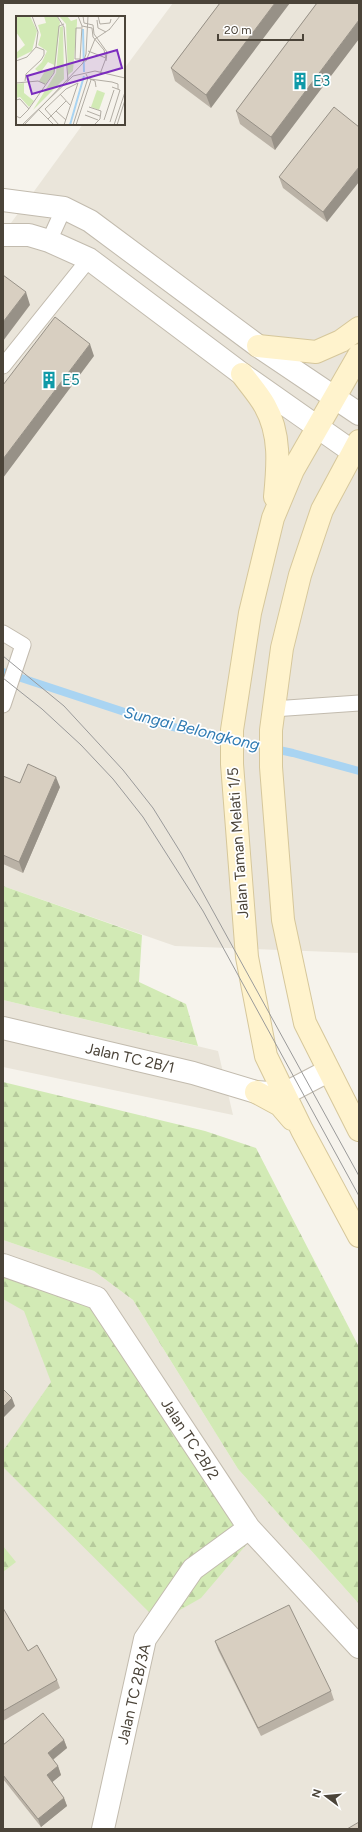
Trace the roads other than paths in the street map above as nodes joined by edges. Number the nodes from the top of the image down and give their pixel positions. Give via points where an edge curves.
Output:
1 (3, 200) edge
2 (64, 208) junction
3 (3, 235) edge
4 (49, 240) junction
5 (89, 259) junction
6 (359, 328) edge
7 (258, 346) junction
8 (359, 355) edge
9 (3, 366) edge
10 (242, 374) junction
11 (334, 397) junction
12 (359, 414) edge
13 (317, 428) junction
14 (356, 446) edge
15 (273, 518) junction
16 (3, 633) edge
17 (359, 704) edge
18 (3, 705) edge
19 (272, 720) junction
20 (3, 1028) edge
21 (269, 1063) junction
22 (328, 1071) junction
23 (248, 1090) junction
24 (284, 1094) junction
25 (302, 1130) junction
26 (359, 1130) edge
27 (359, 1236) edge
28 (3, 1265) edge
29 (249, 1528) junction
30 (359, 1647) edge
31 (103, 1829) edge

1 - 2 street
2 - 4 lane
2 - 7 street via 90,221
3 - 4 street via 29,235
4 - 5 street
5 - 9 lane
5 - 10 street
6 - 7 main road via 341,341 316,352
7 - 11 street
8 - 11 main road, Jalan Taman Melati 1/5
10 - 13 street
10 - 15 main road via 266,407 276,437 278,461
11 - 12 street
11 - 13 main road, Jalan Taman Melati 1/5
13 - 14 street
13 - 15 main road, Jalan Taman Melati 1/5 via 293,470
14 - 19 main road via 322,510 300,575 282,648
15 - 21 main road, Jalan Taman Melati 1/5 via 250,612 232,730 232,764 247,957
16 - 18 lane via 23,645
17 - 19 lane
19 - 22 main road via 271,767 283,920 305,1023
20 - 23 street, Jalan TC 2B/1 via 193,1073
21 - 23 main road via 264,1082 257,1088
21 - 24 main road, Jalan Taman Melati 1/5
22 - 24 street
22 - 26 main road
23 - 24 street, Jalan TC 2B/1
23 - 25 main road via 280,1104
24 - 25 main road, Jalan Taman Melati 1/5
25 - 27 main road, Jalan Taman Melati 1/5
28 - 29 street, Jalan TC 2B/2 via 97,1298
29 - 30 street, Jalan TC 2B/2
29 - 31 street, Jalan TC 2B/3A via 193,1569 145,1639

